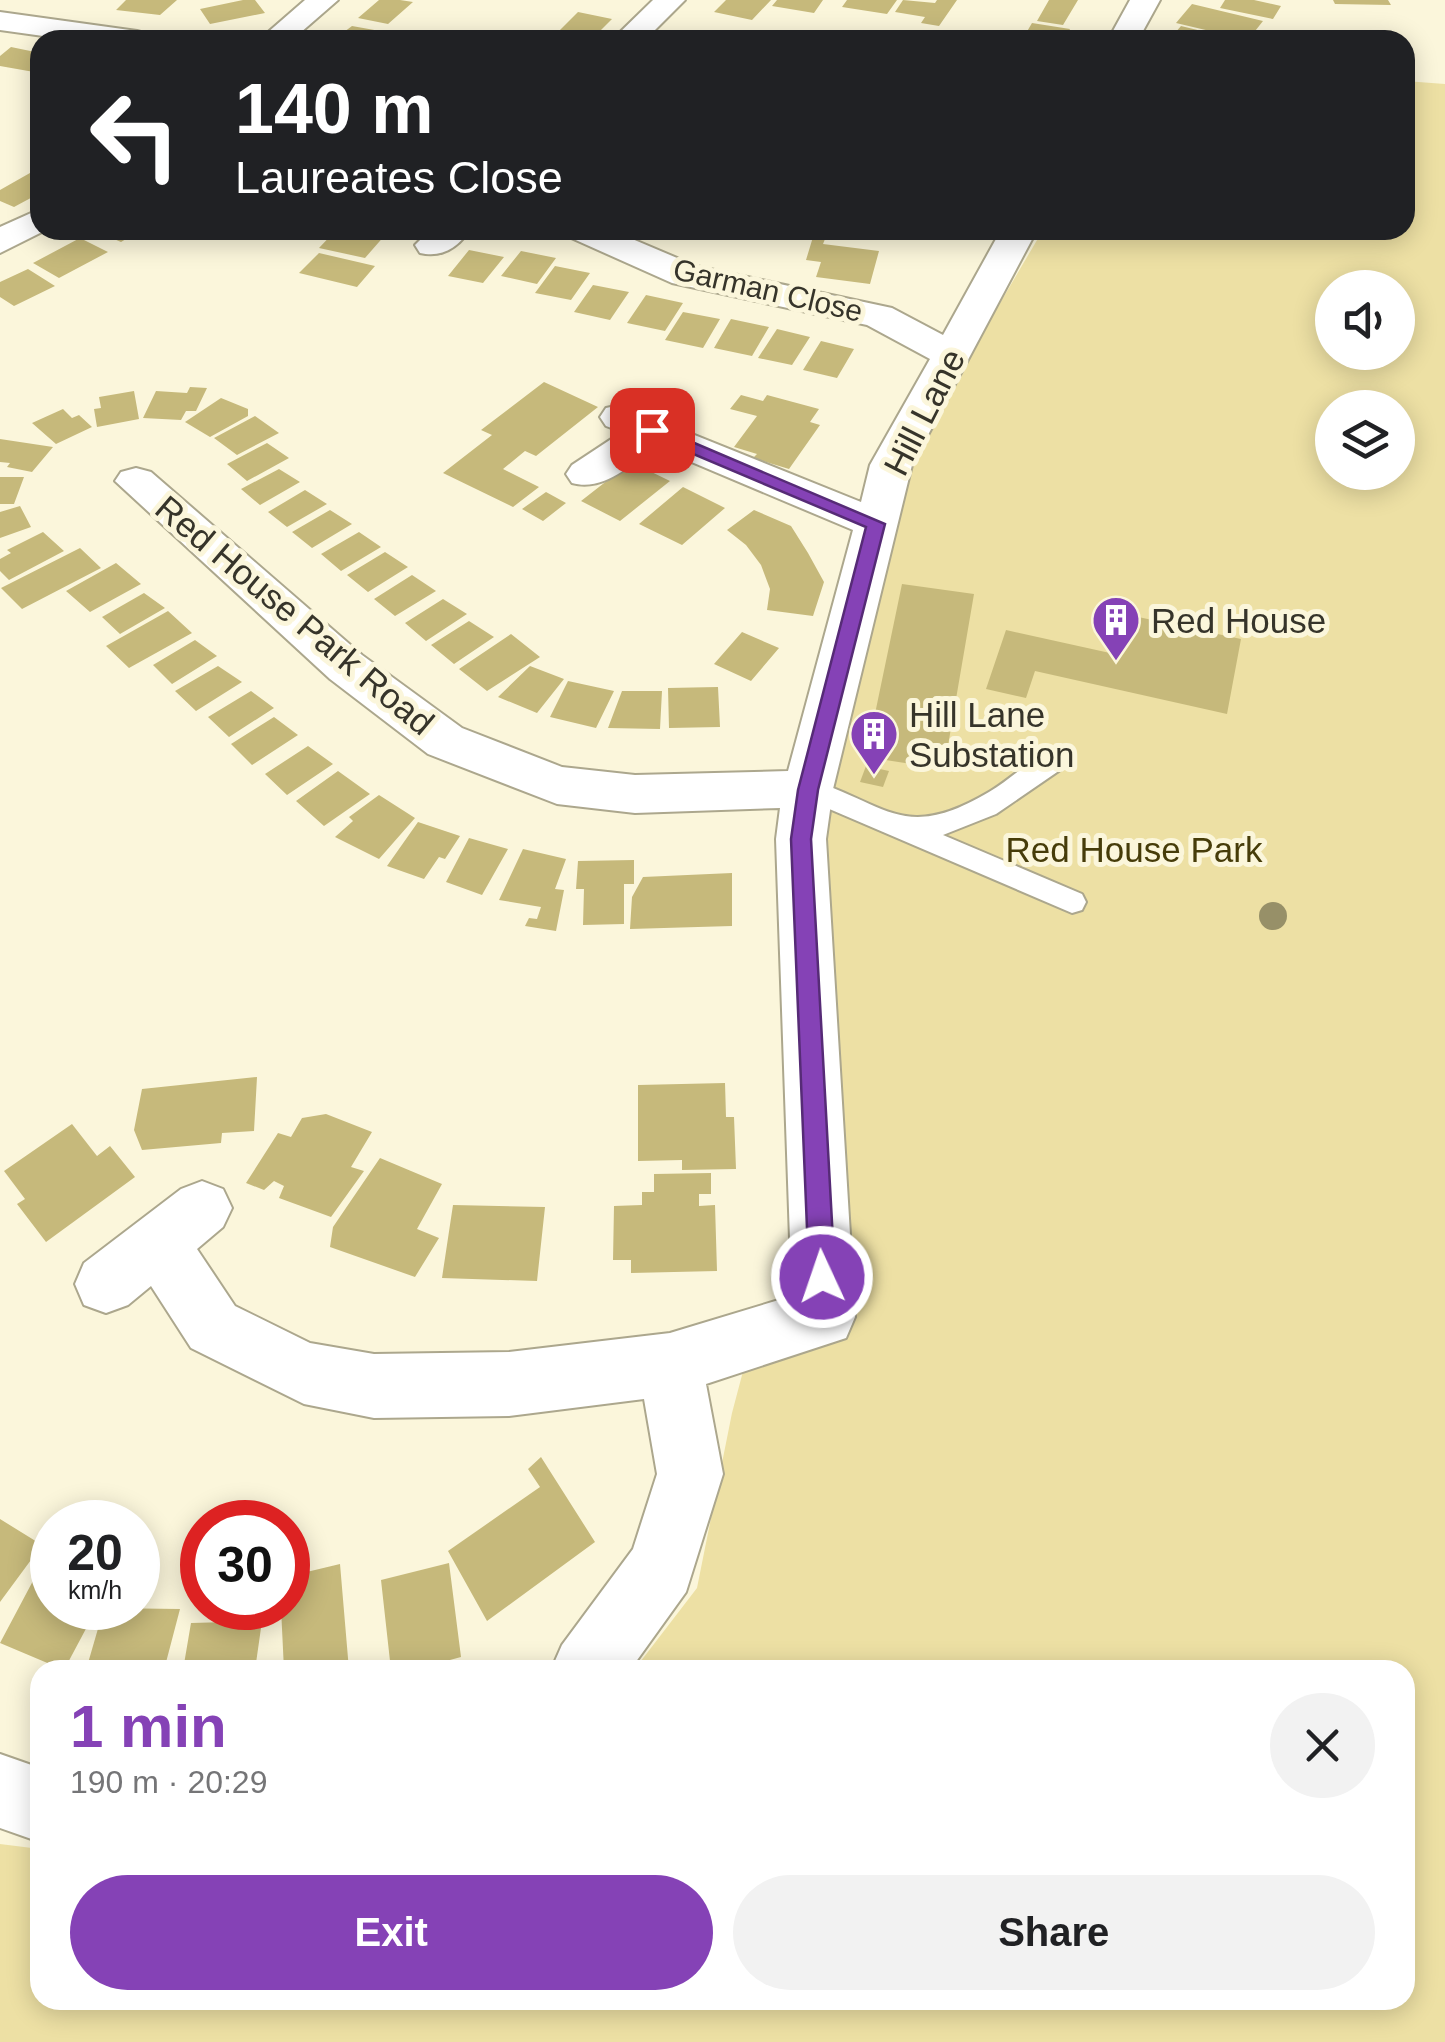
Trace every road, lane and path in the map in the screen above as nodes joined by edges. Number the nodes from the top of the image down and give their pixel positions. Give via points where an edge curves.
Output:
1 (323, 0) edge
2 (670, 0) edge
3 (1144, 0) edge
4 (0, 21) edge
5 (65, 30) edge
6 (286, 30) edge
7 (644, 30) edge
8 (1128, 30) edge
9 (30, 225) edge
10 (604, 240) edge
11 (1014, 240) edge
12 (0, 242) edge
13 (952, 355) junction
14 (587, 474) dead end
15 (136, 480) dead end
16 (876, 524) junction
17 (1054, 761) dead end
18 (808, 790) junction
19 (906, 830) junction
20 (1072, 902) dead end
21 (106, 1284) dead end
22 (670, 1364) junction
23 (594, 1660) edge
24 (0, 1791) edge
25 (30, 1802) edge

1 - 6 street
2 - 7 street
3 - 8 street
4 - 5 street
9 - 12 street
10 - 13 street, Garman Close via 684,275 879,316
11 - 13 street, Hill Lane
13 - 16 street, Hill Lane via 891,465
14 - 16 street via 636,424
15 - 18 street, Red House Park Road via 346,667 445,741 557,785 636,794
16 - 18 street, Hill Lane
17 - 19 lane via 982,811
18 - 19 lane
18 - 22 street, Hill Lane via 801,839 824,1317
19 - 20 lane
21 - 22 street via 180,1226 213,1327 304,1374 374,1386 470,1384
22 - 23 street via 690,1474 662,1568
24 - 25 street

